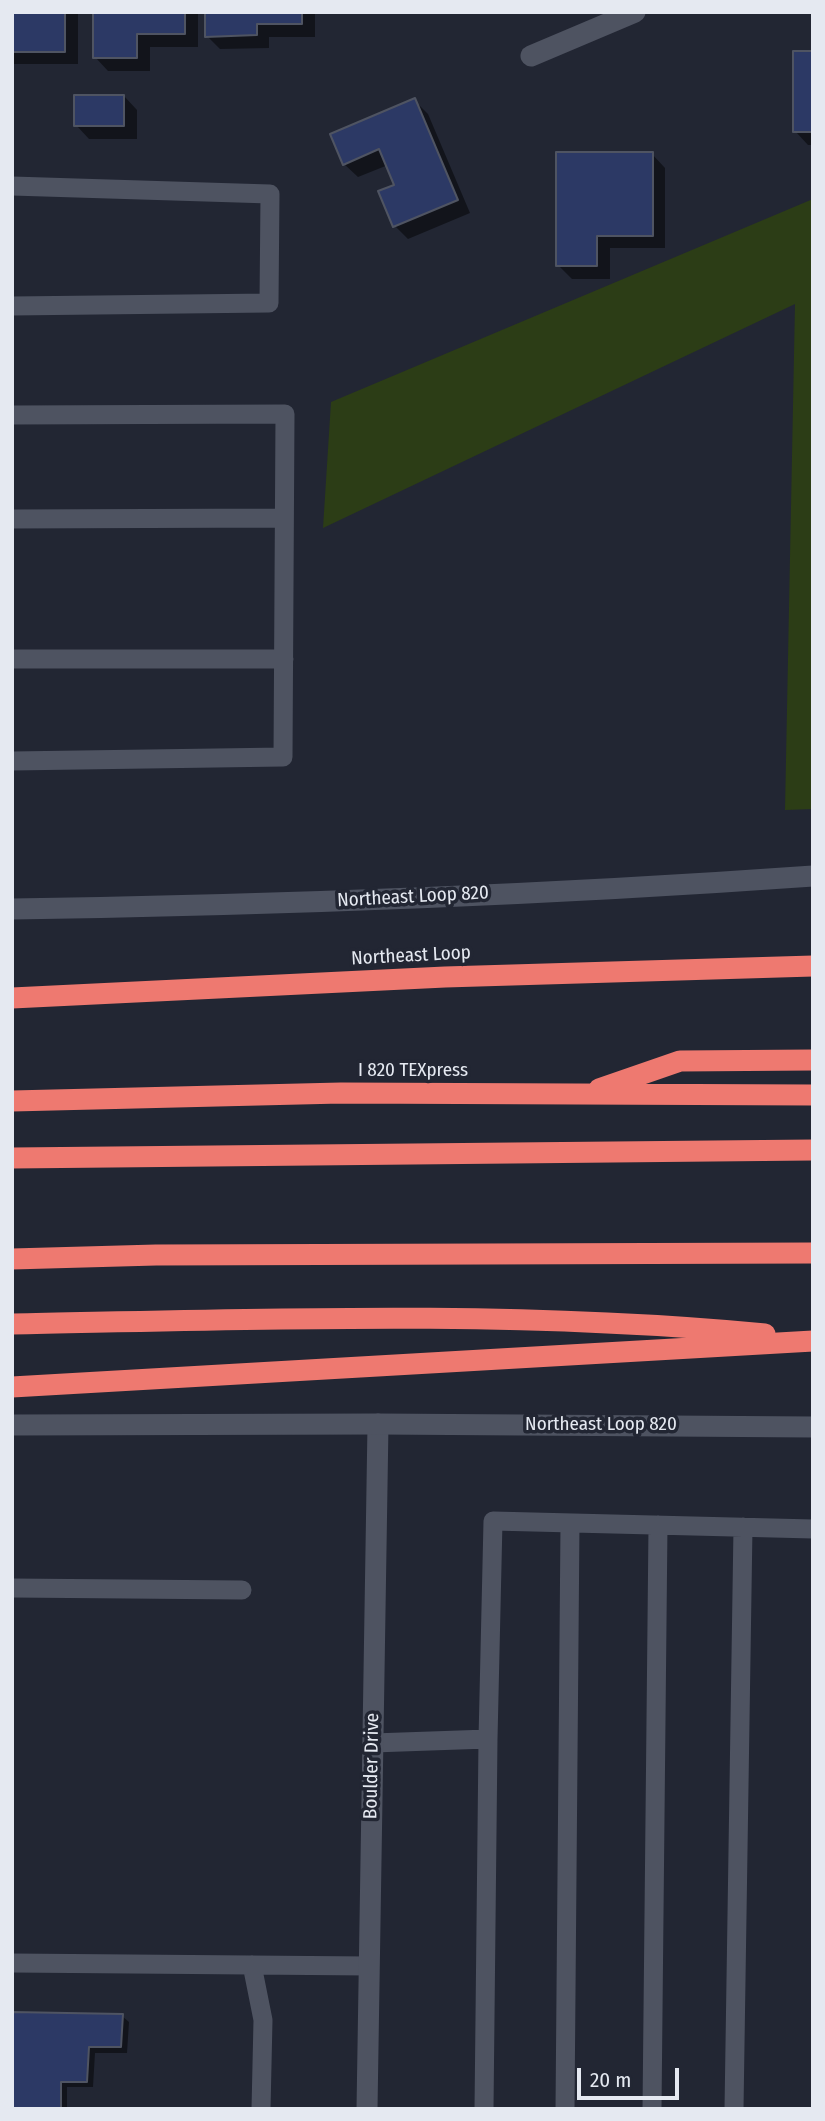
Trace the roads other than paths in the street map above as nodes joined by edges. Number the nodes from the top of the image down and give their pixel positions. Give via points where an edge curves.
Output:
1 (635, 12) edge
2 (531, 56) dead end
3 (12, 186) edge
4 (12, 306) edge
5 (12, 415) edge
6 (12, 519) edge
7 (285, 519) junction
8 (12, 659) edge
9 (284, 659) junction
10 (12, 761) edge
11 (813, 876) edge
12 (12, 909) edge
13 (813, 966) edge
14 (12, 998) edge
15 (813, 1060) edge
16 (582, 1094) junction
17 (813, 1095) edge
18 (12, 1101) edge
19 (813, 1150) edge
20 (12, 1158) edge
21 (813, 1252) edge
22 (12, 1259) edge
23 (12, 1324) edge
24 (813, 1340) edge
25 (12, 1387) edge
26 (378, 1424) junction
27 (12, 1425) edge
28 (813, 1427) edge
29 (570, 1522) junction
30 (658, 1525) junction
31 (743, 1527) junction
32 (813, 1529) edge
33 (12, 1588) edge
34 (242, 1590) dead end
35 (488, 1740) junction
36 (373, 1743) junction
37 (12, 1964) edge
38 (252, 1965) junction
39 (369, 1966) junction
40 (261, 2109) edge
41 (367, 2109) edge
42 (484, 2109) edge
43 (565, 2109) edge
44 (652, 2109) edge
45 (734, 2109) edge

1 - 2 main road
3 - 4 lane via 270,194 269,303
5 - 7 lane via 285,415
6 - 7 lane
7 - 9 lane
8 - 9 lane
9 - 10 lane via 283,757
11 - 12 main road, Northeast Loop 820 via 216,906
13 - 14 highway, Northeast Loop via 445,977
15 - 16 highway via 680,1061
16 - 17 highway, I 820 TEXpress
16 - 18 highway, I 820 TEXpress via 341,1093
19 - 20 highway
21 - 22 highway
23 - 24 highway via 481,1317 659,1324
24 - 25 highway
26 - 27 main road, Northeast Loop 820
26 - 28 main road, Northeast Loop 820
26 - 36 main road, Boulder Drive
29 - 30 lane
29 - 35 lane via 493,1521
29 - 43 lane
30 - 31 lane
30 - 44 lane
31 - 32 lane
31 - 45 lane
33 - 34 lane
35 - 36 lane
35 - 42 lane
36 - 39 main road, Boulder Drive
37 - 38 lane
38 - 39 lane
38 - 40 lane via 263,2020
39 - 41 main road, Boulder Drive

